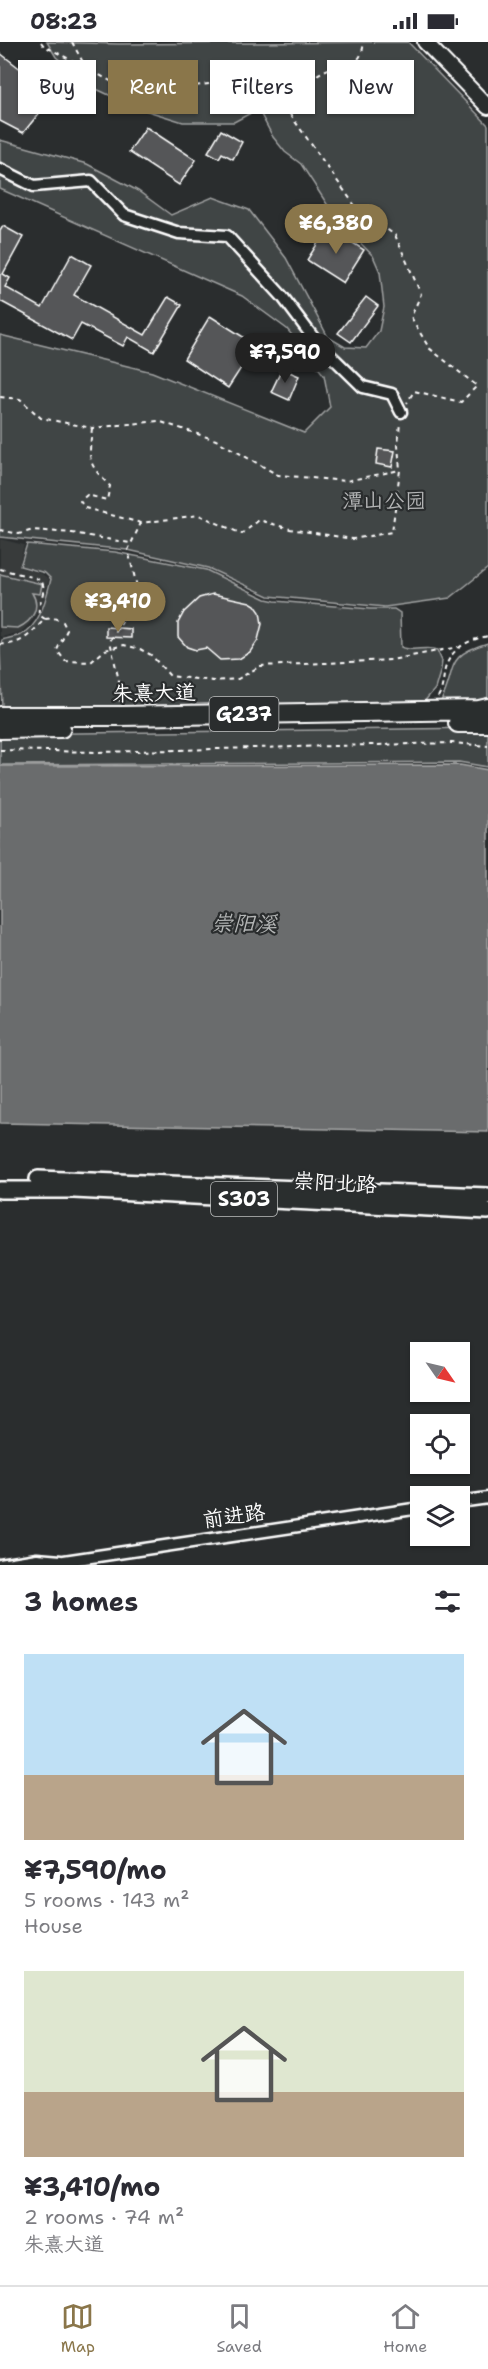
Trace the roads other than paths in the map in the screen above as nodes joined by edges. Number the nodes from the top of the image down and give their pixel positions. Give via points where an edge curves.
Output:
1 (425, 42) edge
2 (436, 42) edge
3 (488, 96) edge
4 (488, 107) edge
5 (0, 169) edge
6 (401, 412) road end
7 (488, 708) edge
8 (0, 716) edge
9 (488, 723) edge
10 (0, 729) edge
11 (0, 1179) edge
12 (0, 1190) edge
13 (488, 1196) edge
14 (488, 1211) edge
15 (488, 1498) edge
16 (470, 1500) edge
17 (410, 1510) edge
18 (59, 1563) edge
19 (0, 1565) edge

1 - 4 main road
2 - 3 main road
5 - 6 street via 34,186 91,181 124,214 179,233 227,236 282,296 315,340 363,387 392,394
7 - 8 highway, 朱熹大道 / G237
9 - 10 highway, 朱熹大道 / G237
11 - 13 main road, 崇阳北路 / S303
12 - 14 main road, 崇阳北路 / S303 via 74,1190
15 - 16 street
17 - 18 street, 前进路
18 - 19 street, 前进路 via 37,1559

